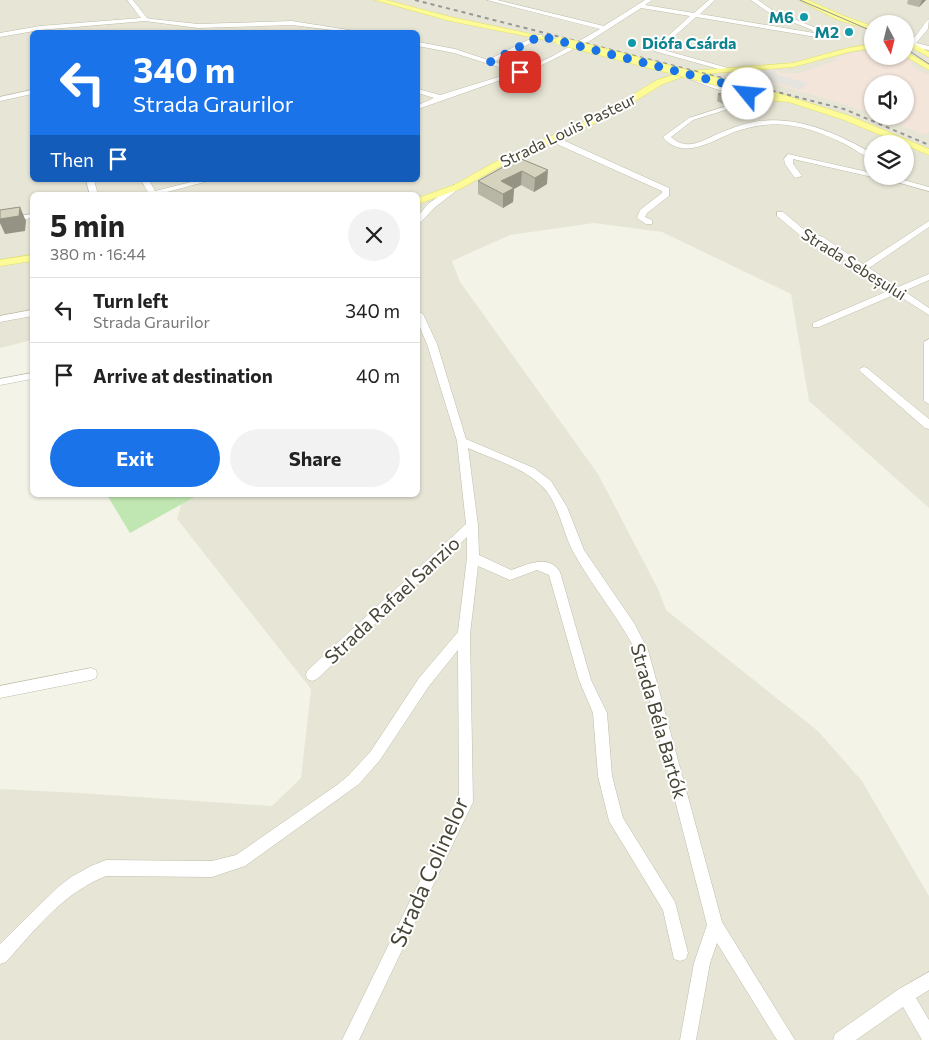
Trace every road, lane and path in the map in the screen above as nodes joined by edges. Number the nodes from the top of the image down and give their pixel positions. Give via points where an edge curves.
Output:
1 (130, 0) edge
2 (378, 0) edge
3 (490, 0) edge
4 (649, 0) edge
5 (712, 0) edge
6 (754, 0) edge
7 (802, 0) edge
8 (639, 6) junction
9 (696, 16) junction
10 (145, 19) junction
11 (929, 21) edge
12 (331, 28) junction
13 (603, 28) junction
14 (864, 29) edge
15 (328, 30) edge
16 (344, 30) edge
17 (918, 34) joint
18 (0, 35) edge
19 (540, 36) junction
20 (914, 37) edge
21 (420, 44) edge
22 (914, 44) edge
23 (864, 47) edge
24 (914, 47) edge
25 (929, 48) edge
26 (929, 55) edge
27 (914, 59) edge
28 (490, 62) junction
29 (929, 68) edge
30 (726, 69) junction
31 (520, 72) junction
32 (686, 75) junction
33 (732, 88) junction
34 (30, 92) edge
35 (420, 92) edge
36 (751, 94) junction
37 (439, 97) junction
38 (0, 99) edge
39 (420, 106) edge
40 (553, 139) junction
41 (864, 152) edge
42 (929, 152) edge
43 (864, 173) edge
44 (798, 176) dead end
45 (914, 180) edge
46 (200, 182) edge
47 (914, 185) edge
48 (929, 189) edge
49 (157, 192) edge
50 (422, 201) edge
51 (780, 214) dead end
52 (30, 216) edge
53 (0, 221) edge
54 (649, 222) dead end
55 (929, 223) edge
56 (30, 258) edge
57 (0, 263) edge
58 (864, 267) junction
59 (929, 277) edge
60 (898, 291) junction
61 (929, 312) edge
62 (30, 313) edge
63 (420, 318) edge
64 (0, 319) edge
65 (816, 325) dead end
66 (929, 342) edge
67 (864, 370) dead end
68 (30, 376) edge
69 (0, 382) edge
70 (929, 401) edge
71 (929, 425) edge
72 (462, 441) junction
73 (472, 525) junction
74 (473, 558) junction
75 (464, 634) junction
76 (92, 674) dead end
77 (312, 675) dead end
78 (0, 692) edge
79 (715, 925) junction
80 (680, 953) dead end
81 (0, 956) edge
82 (929, 980) edge
83 (905, 996) junction
84 (929, 1036) edge
85 (350, 1040) edge
86 (688, 1040) edge
87 (787, 1040) edge
88 (841, 1040) edge

1 - 10 street
2 - 19 main road via 450,19
3 - 13 street
4 - 8 street
5 - 9 street
6 - 9 street via 770,11 814,29 816,35
7 - 14 main road
8 - 9 street
8 - 13 street
9 - 30 street via 656,51
10 - 12 street via 198,26 278,22
10 - 18 street via 40,28
11 - 17 street
12 - 15 street
12 - 16 street
13 - 31 street via 549,60
17 - 20 main road
19 - 28 street
19 - 33 main road, bridge
21 - 28 street
22 - 25 street
23 - 30 main road, Strada Louis Pasteur via 793,64
24 - 26 main road
27 - 29 main road
28 - 31 street
30 - 32 main road, Strada Louis Pasteur
31 - 37 street
32 - 33 street
32 - 40 main road, Strada Louis Pasteur via 660,82 608,113
33 - 36 main road
34 - 38 street
35 - 37 street
36 - 41 street via 691,119 671,132 668,140 687,147 696,146 755,124 783,122 835,136
36 - 42 main road via 791,100 871,126
37 - 39 street
40 - 50 main road, Strada Louis Pasteur
40 - 54 street via 666,190 666,194 643,212 641,218
43 - 44 street via 791,156 789,164
45 - 48 street
46 - 49 street
47 - 48 street
51 - 58 street, Strada Sebeșului via 804,234 820,239
52 - 53 street
55 - 58 street
56 - 57 main road
58 - 60 street, Strada Sebeșului
59 - 60 street
60 - 61 street, Strada Sebeșului
60 - 65 street
62 - 64 street
63 - 72 street, Strada Colinelor via 432,344
66 - 70 street
67 - 71 street
68 - 69 street
72 - 73 street, Strada Colinelor
72 - 79 street, Strada Béla Bartók via 530,471 547,484 561,507 579,552 630,627 644,654
73 - 74 street, Strada Colinelor
73 - 77 street, Strada Rafael Sanzio
74 - 75 street, Strada Colinelor
74 - 80 street via 510,575 530,566 543,565 554,572 585,680 600,713 605,776 616,821 670,907
75 - 81 street via 420,687 357,780 240,861 226,866 212,869 106,868 93,872 61,894
75 - 85 street, Strada Colinelor via 466,802
76 - 78 street
79 - 86 street via 702,963
79 - 87 street, Strada Béla Bartók
82 - 83 street
83 - 84 street
83 - 88 street

